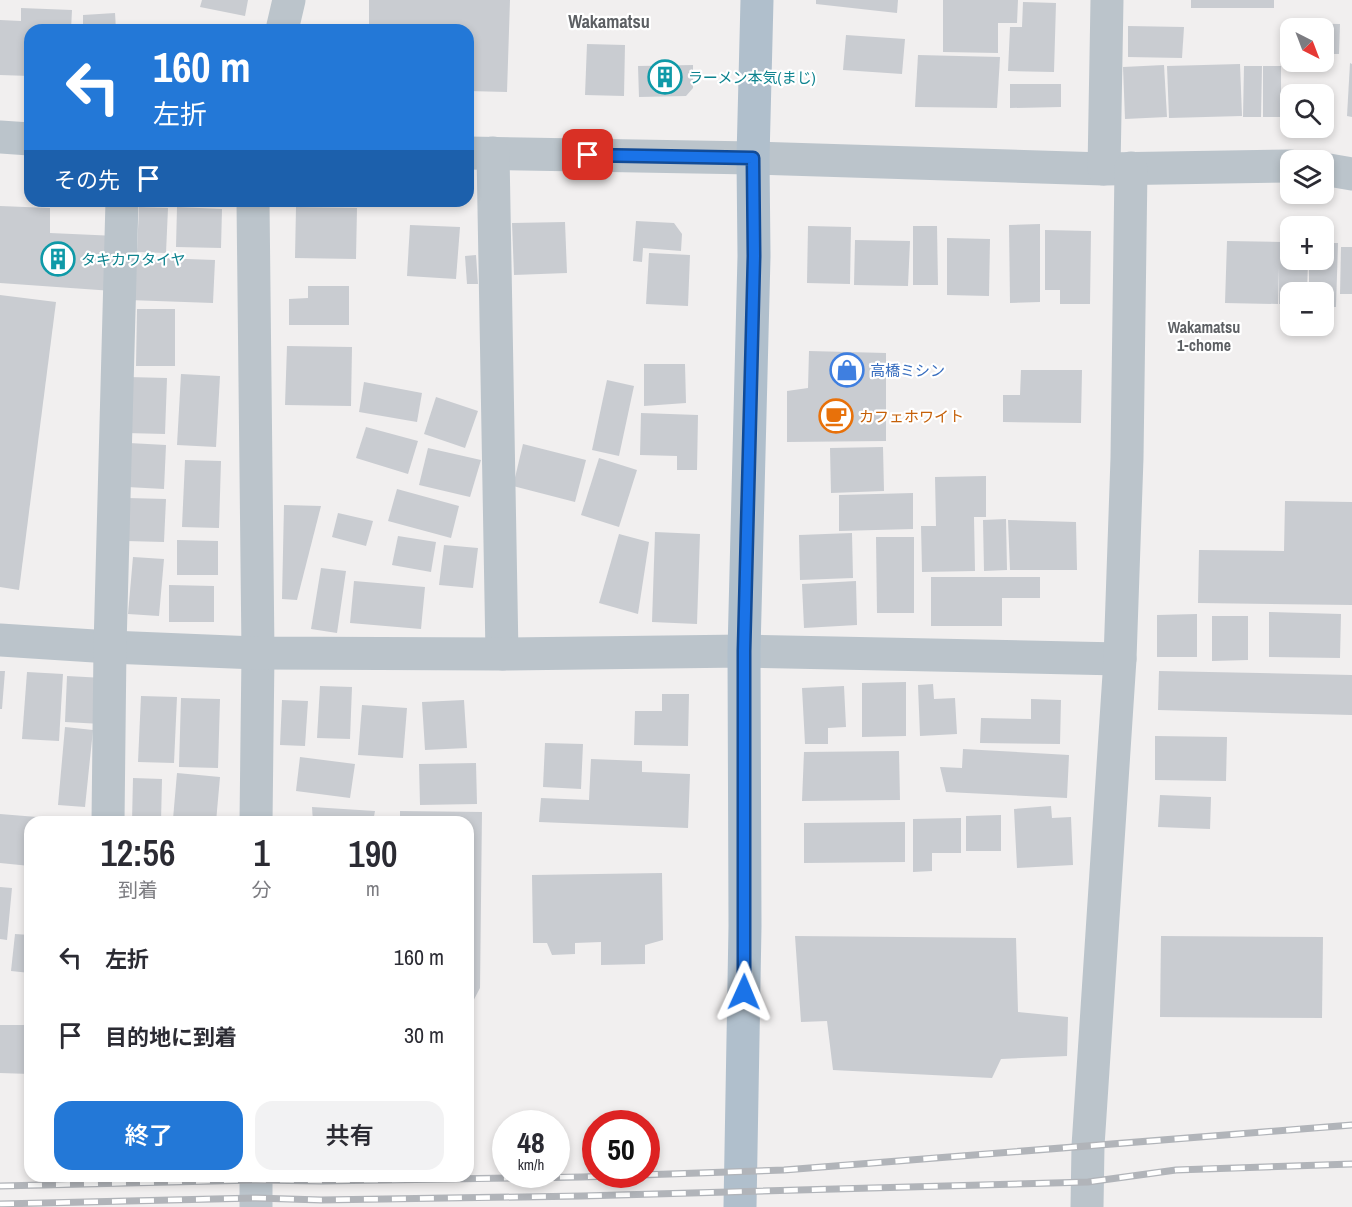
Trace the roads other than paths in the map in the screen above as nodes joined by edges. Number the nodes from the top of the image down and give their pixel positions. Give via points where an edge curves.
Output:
1 (289, 0) edge
2 (757, 0) edge
3 (1107, 0) edge
4 (283, 24) edge
5 (0, 137) edge
6 (24, 139) edge
7 (481, 153) edge
8 (753, 158) junction
9 (1280, 166) edge
10 (1118, 168) junction
11 (1334, 172) edge
12 (1352, 174) edge
13 (122, 207) edge
14 (254, 207) edge
15 (0, 640) edge
16 (110, 647) junction
17 (744, 651) junction
18 (258, 653) junction
19 (502, 654) junction
20 (1120, 659) junction
21 (108, 816) edge
22 (256, 816) edge
23 (256, 1182) edge
24 (256, 1207) edge
25 (740, 1207) edge
26 (1087, 1207) edge

1 - 4 street
2 - 8 main road
3 - 10 street
5 - 6 street
7 - 8 street
7 - 19 street
8 - 10 street
8 - 17 main road
9 - 10 street
10 - 20 street via 1127,458
11 - 12 street
13 - 16 street
14 - 18 street
15 - 16 street
16 - 18 street
16 - 21 street
17 - 19 street
17 - 20 street
17 - 25 main road
18 - 19 street
18 - 22 street
20 - 26 street
23 - 24 street

